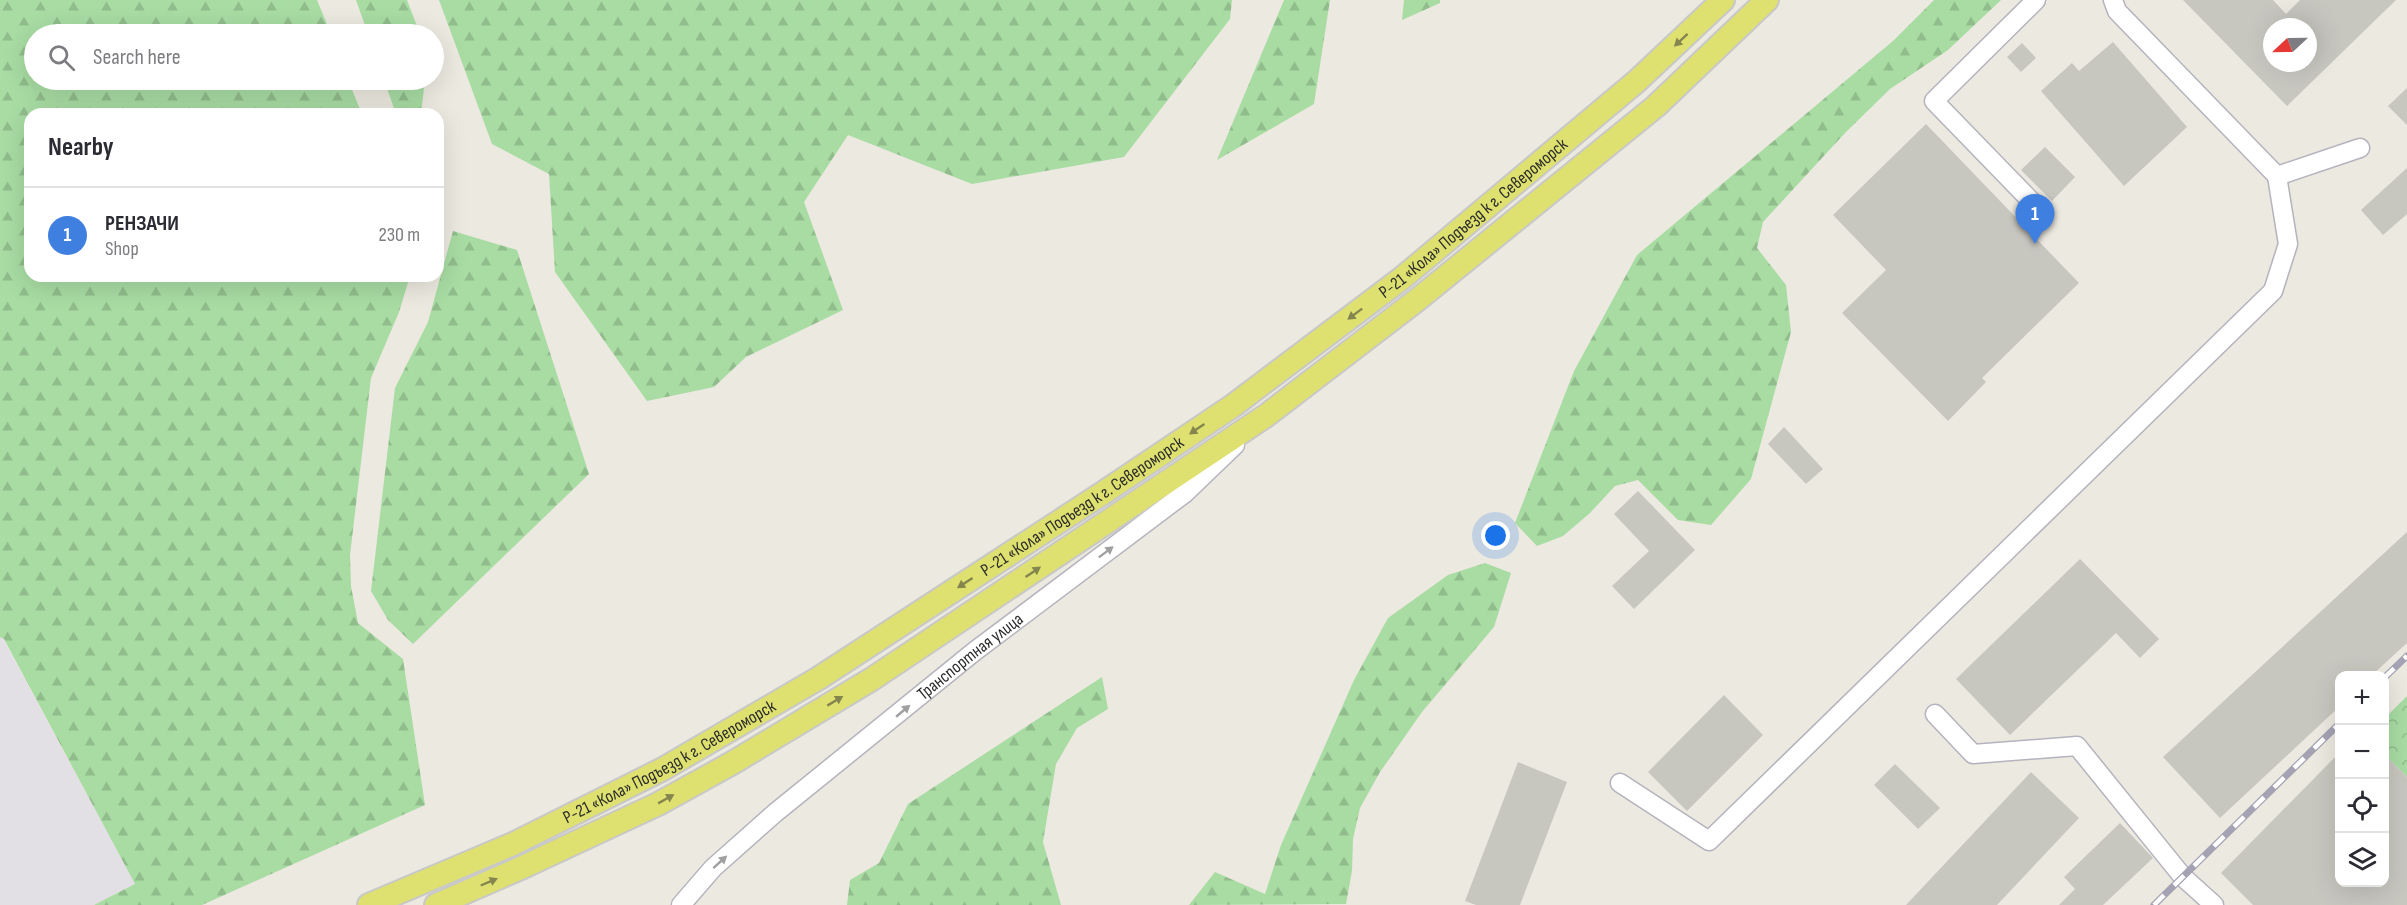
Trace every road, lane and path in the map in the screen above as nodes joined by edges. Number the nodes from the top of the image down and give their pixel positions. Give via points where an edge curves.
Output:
1 (1724, 0) edge
2 (1767, 0) edge
3 (2036, 0) edge
4 (2113, 0) edge
5 (2360, 148) dead end
6 (2277, 176) junction
7 (2033, 203) dead end
8 (1267, 415) junction
9 (1935, 714) dead end
10 (1620, 783) dead end
11 (369, 905) edge
12 (436, 905) edge
13 (681, 905) edge
14 (2214, 905) edge

1 -> 11 main road, Р-21 «Кола» Подъезд к г. Североморск via 1637,81 1401,279 1234,405 819,678 663,769 513,844
2 - 8 main road, Р-21 «Кола» Подъезд к г. Североморск via 1656,106 1417,300
3 - 7 street via 1934,101
4 - 6 street via 2117,11
5 - 6 street
6 - 10 street via 2288,244 2273,291 1708,841
12 -> 8 main road, Р-21 «Кола» Подъезд к г. Североморск via 658,804 734,762 872,679
13 -> 8 street, Транспортная улица via 713,868 775,813 975,651 1185,493
9 - 14 street via 1973,754 2076,746 2184,877

